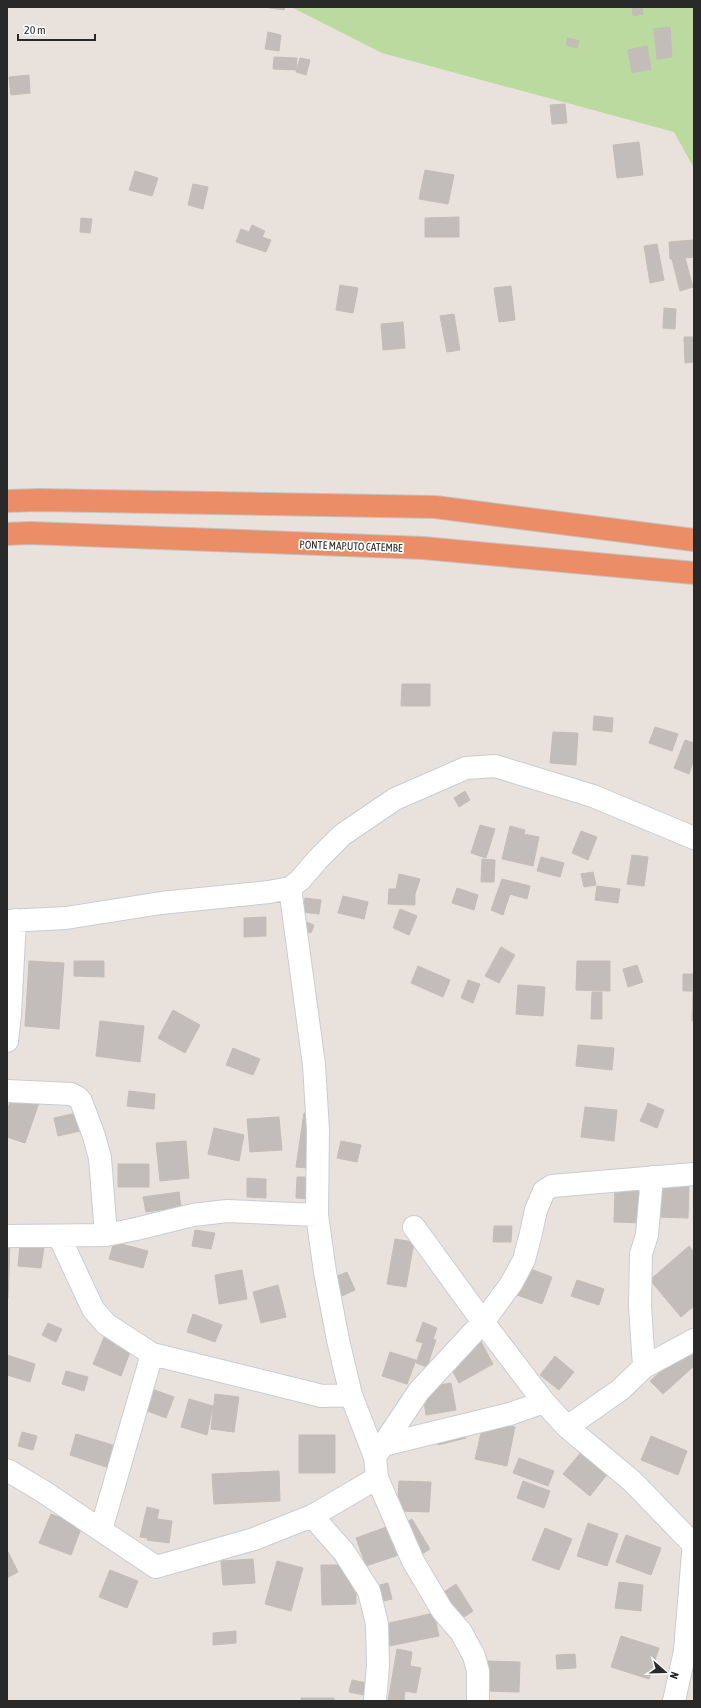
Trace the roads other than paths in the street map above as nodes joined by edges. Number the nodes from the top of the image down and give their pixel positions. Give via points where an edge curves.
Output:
1 (7, 501) edge
2 (7, 534) edge
3 (694, 540) edge
4 (694, 572) edge
5 (694, 838) edge
6 (290, 888) junction
7 (11, 921) edge
8 (7, 1041) edge
9 (7, 1091) edge
10 (694, 1174) edge
11 (652, 1177) junction
12 (316, 1215) junction
13 (414, 1227) dead end
14 (106, 1235) junction
15 (7, 1236) edge
16 (59, 1236) junction
17 (483, 1322) junction
18 (694, 1340) edge
19 (152, 1354) junction
20 (644, 1367) junction
21 (351, 1395) junction
22 (544, 1402) junction
23 (567, 1427) junction
24 (379, 1451) junction
25 (7, 1470) edge
26 (377, 1478) junction
27 (312, 1516) junction
28 (101, 1530) junction
29 (694, 1543) edge
30 (690, 1651) edge
31 (375, 1701) edge
32 (478, 1701) edge
33 (674, 1701) edge

1 - 3 highway via 435,507
2 - 4 highway, PONTE MAPUTO CATEMBE via 423,548
5 - 6 street via 578,791 495,766 466,768 395,799 342,834
6 - 7 street via 160,903 66,918
6 - 12 street via 314,1065 318,1130
7 - 8 street via 10,1014
9 - 14 street via 71,1094 81,1102 100,1158
10 - 11 street
11 - 17 street via 552,1186 544,1191 536,1210 524,1260 511,1284
11 - 20 street via 647,1235 641,1254 640,1306
12 - 14 street via 227,1212 193,1215
12 - 21 street via 326,1279
13 - 17 street
14 - 16 street
15 - 16 street
16 - 19 street via 93,1309 106,1324
17 - 22 street
17 - 24 street via 419,1392
18 - 20 street
19 - 21 street via 322,1396
19 - 28 street
20 - 23 street via 620,1390
21 - 24 street
22 - 23 street
22 - 24 street
23 - 29 street via 632,1481
24 - 26 street
25 - 28 street
26 - 27 street
26 - 32 street via 413,1560 442,1610 461,1632 474,1656 478,1671
27 - 28 street via 254,1539 156,1567
27 - 31 street via 344,1552 369,1591 377,1624 378,1665
29 - 30 street
30 - 33 street

